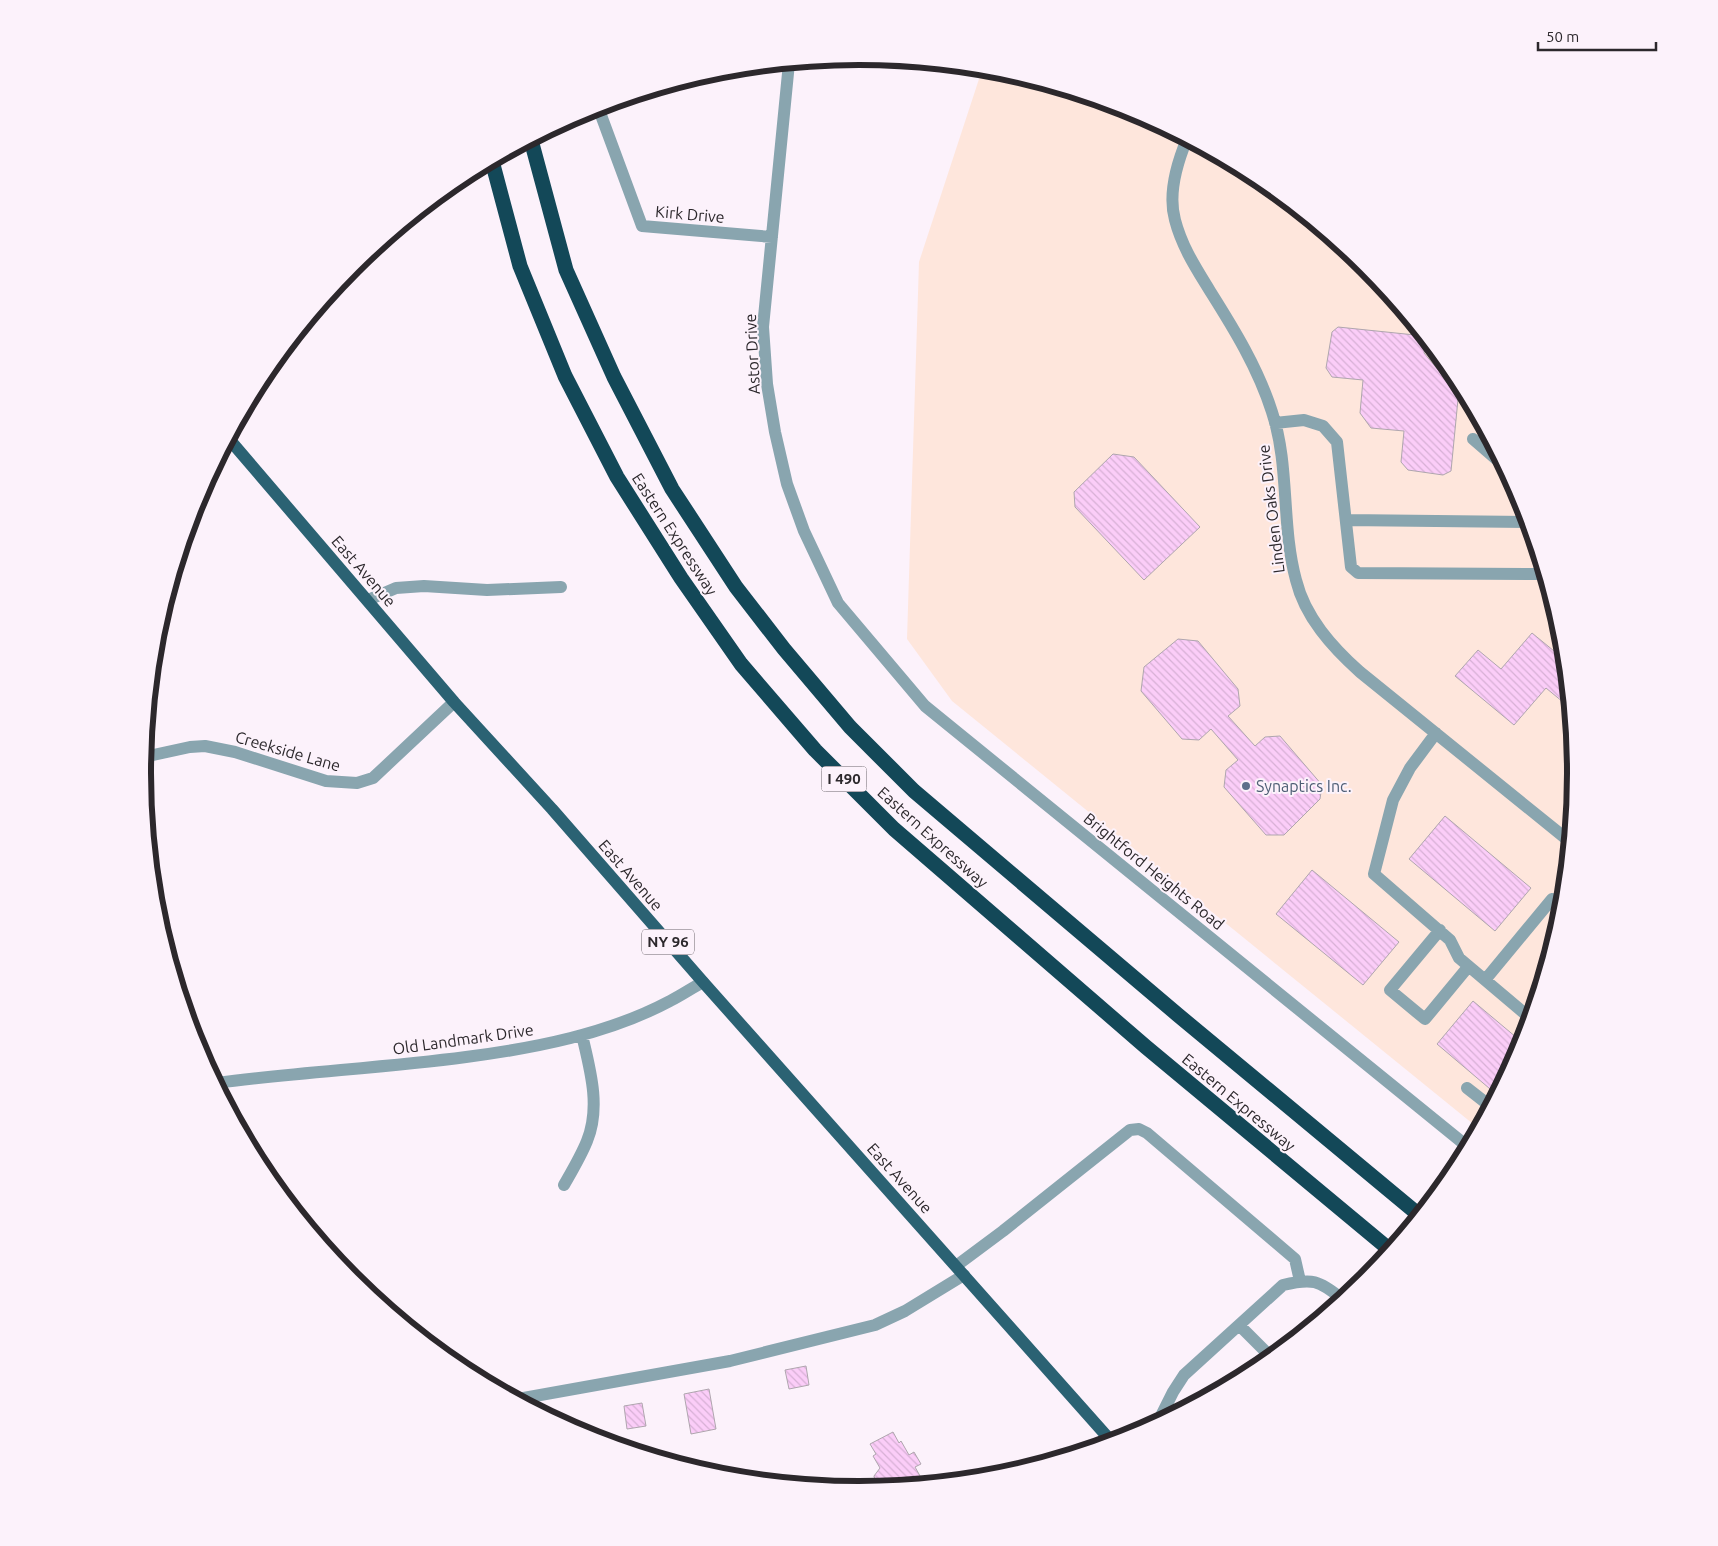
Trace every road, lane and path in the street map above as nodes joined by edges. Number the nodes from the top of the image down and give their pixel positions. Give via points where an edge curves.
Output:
1 (788, 69) edge
2 (601, 114) edge
3 (532, 145) edge
4 (1185, 145) edge
5 (494, 167) edge
6 (772, 237) junction
7 (1276, 423) junction
8 (1473, 439) dead end
9 (232, 444) edge
10 (1491, 455) edge
11 (1346, 520) junction
12 (1520, 522) edge
13 (1538, 574) edge
14 (561, 588) dead end
15 (368, 600) junction
16 (838, 603) joint
17 (454, 702) junction
18 (1436, 733) junction
19 (152, 755) edge
20 (1563, 837) edge
21 (1552, 899) dead end
22 (1440, 930) junction
23 (1468, 967) junction
24 (1485, 980) junction
25 (703, 982) junction
26 (1524, 1013) edge
27 (582, 1035) junction
28 (222, 1082) edge
29 (1467, 1088) dead end
30 (1485, 1102) edge
31 (1462, 1143) edge
32 (564, 1185) dead end
33 (1415, 1211) edge
34 (1385, 1246) edge
35 (960, 1271) junction
36 (1300, 1281) junction
37 (1337, 1295) edge
38 (1239, 1325) junction
39 (1266, 1352) edge
40 (526, 1398) edge
41 (1163, 1412) edge
42 (1106, 1436) edge

1 - 6 street, Astor Drive
2 - 6 street, Kirk Drive via 642,226
3 - 33 highway, Eastern Expressway / I 490 via 566,270 614,377 672,489 736,587 784,648 850,727 914,791
4 - 7 street, Linden Oaks Drive via 1173,193 1176,227 1182,245 1255,369
5 - 34 highway, Eastern Expressway / I 490 via 520,266 565,376 617,477 741,664 815,750 894,828 1146,1047
6 - 16 street, Astor Drive via 763,327 775,432 787,484 804,531
7 - 11 street via 1304,420 1323,426 1337,442
7 - 18 street, Linden Oaks Drive via 1293,565 1307,608 1321,632 1356,669
8 - 10 street
9 - 15 main road, East Avenue / NY 96
11 - 12 street
11 - 13 street via 1351,566 1358,573
14 - 15 street via 487,590 424,586 396,588
15 - 17 main road, East Avenue / NY 96
16 - 31 street, Brightford Heights Road via 925,706
17 - 19 street, Creekside Lane via 373,778 357,784 326,781 216,747 190,747
17 - 25 main road, East Avenue / NY 96
18 - 20 street, Linden Oaks Drive
18 - 22 street via 1410,768 1393,800 1374,874
21 - 24 street
22 - 23 street
22 - 23 street via 1390,990 1425,1019
23 - 24 street
24 - 26 street
25 - 27 street, Old Landmark Drive via 670,1002
25 - 35 main road, East Avenue / NY 96
27 - 28 street, Old Landmark Drive via 513,1051
27 - 32 street via 592,1078 594,1112 588,1140
29 - 30 street
35 - 36 street via 1003,1232 1130,1130 1139,1128 1295,1259
35 - 40 street via 905,1311 875,1324 730,1362
35 - 42 main road, East Avenue / NY 96
36 - 37 street via 1326,1286
36 - 38 street via 1283,1285
38 - 39 street
38 - 41 street via 1184,1374

